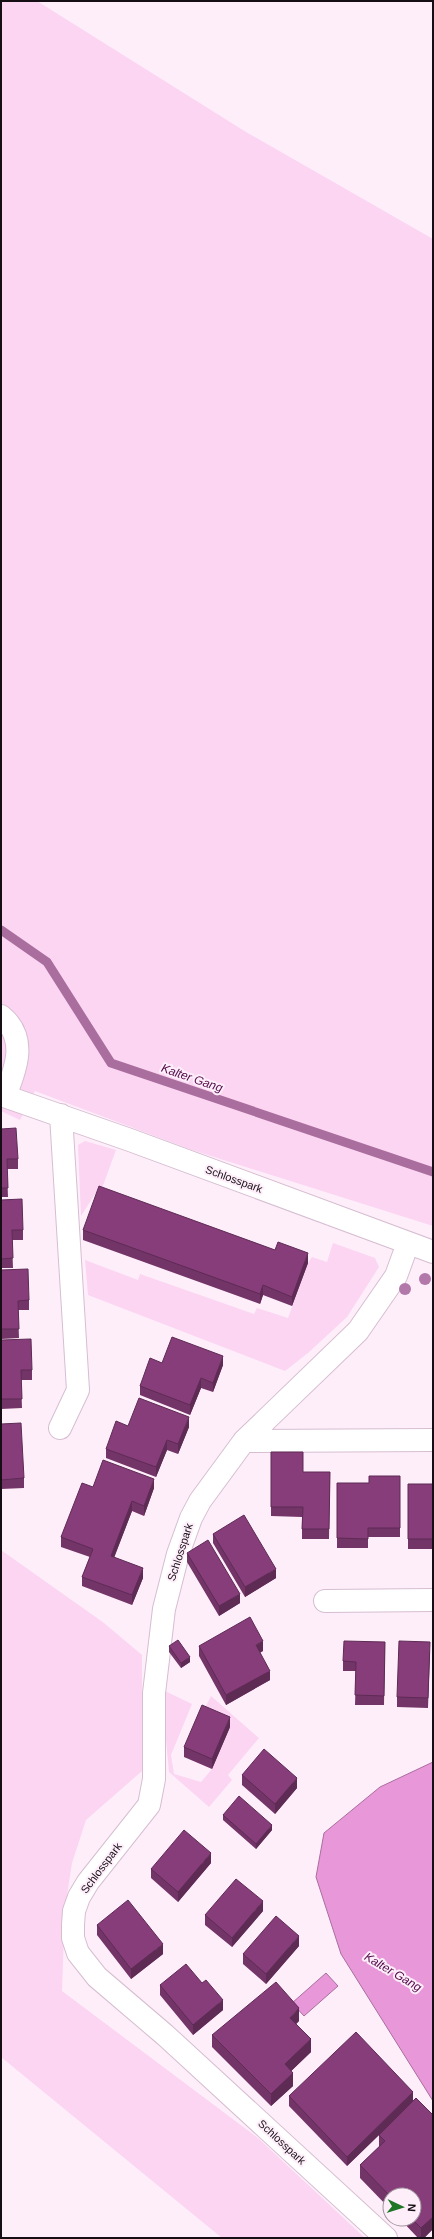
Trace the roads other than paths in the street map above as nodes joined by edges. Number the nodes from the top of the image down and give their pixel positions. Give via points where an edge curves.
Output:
1 (1, 1016) edge
2 (3, 1095) edge
3 (61, 1115) junction
4 (408, 1243) junction
5 (433, 1252) edge
6 (60, 1428) dead end
7 (433, 1440) edge
8 (244, 1441) junction
9 (325, 1600) dead end
10 (433, 1600) edge
11 (386, 2238) edge

1 - 2 street, Schlosspark via 13,1030 18,1057 15,1072
2 - 3 street, Schlosspark
3 - 4 street, Schlosspark
3 - 6 street via 78,1390
4 - 5 street, Schlosspark
4 - 8 street, Schlosspark via 396,1276 358,1332
7 - 8 street
8 - 11 street, Schlosspark via 200,1501 185,1534 172,1576 164,1609 156,1668 154,1779 149,1805 88,1882 74,1911 73,1938 78,1953 97,1977 166,2035
9 - 10 street

